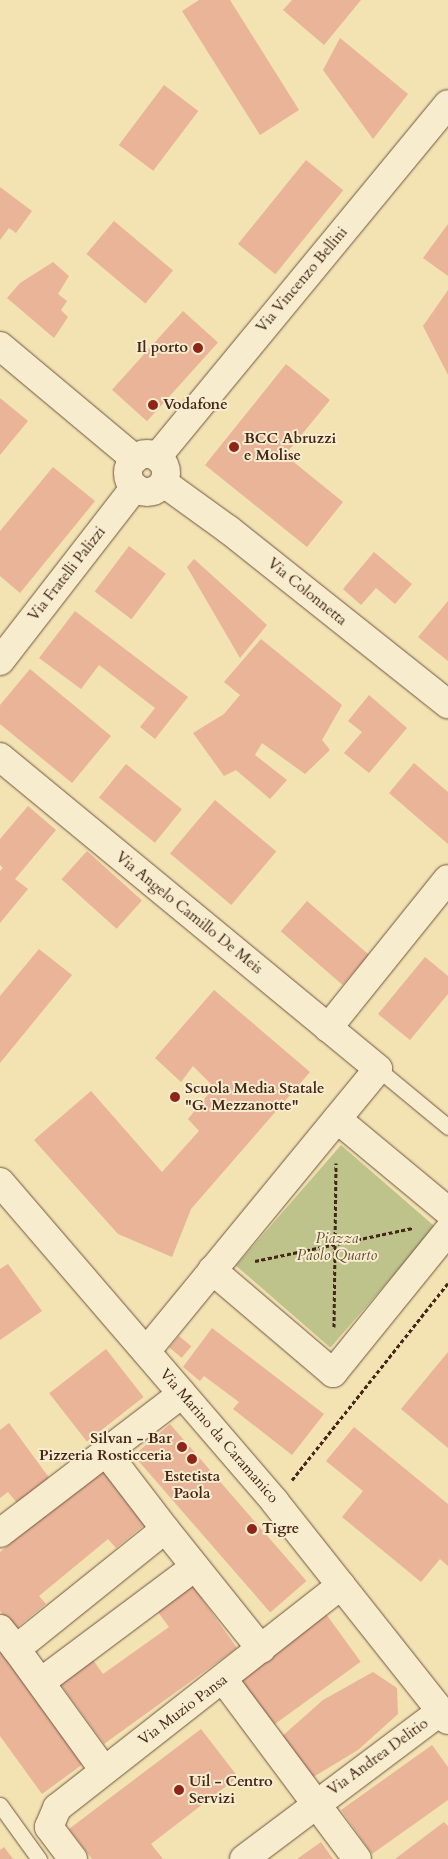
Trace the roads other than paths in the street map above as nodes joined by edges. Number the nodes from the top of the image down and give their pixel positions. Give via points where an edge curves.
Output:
1 (448, 104) edge
2 (0, 346) edge
3 (146, 458) junction
4 (164, 483) junction
5 (135, 487) junction
6 (0, 661) edge
7 (448, 704) edge
8 (0, 757) edge
9 (448, 879) edge
10 (328, 1028) junction
11 (378, 1069) junction
12 (337, 1119) junction
13 (448, 1127) edge
14 (0, 1182) edge
15 (448, 1211) edge
16 (448, 1231) edge
17 (212, 1270) junction
18 (146, 1351) junction
19 (182, 1394) junction
20 (106, 1452) junction
21 (165, 1529) junction
22 (0, 1533) edge
23 (195, 1567) junction
24 (341, 1585) junction
25 (8, 1639) edge
26 (261, 1649) junction
27 (223, 1679) junction
28 (41, 1682) junction
29 (445, 1716) edge
30 (103, 1769) junction
31 (315, 1804) junction
32 (0, 1805) edge
33 (39, 1859) edge
34 (73, 1859) edge
35 (244, 1859) edge
36 (357, 1859) edge

1 - 3 street, Via Vincenzo Bellini
2 - 3 street
3 - 4 street via 165,466
3 - 5 street via 129,476
4 - 5 street via 153,491
4 - 7 street, Via Colonnetta via 229,530
5 - 6 street, Via Fratelli Palizzi
8 - 10 street, Via Angelo Camillo De Meis
9 - 10 street
10 - 11 street, Via Angelo Camillo De Meis
11 - 12 street
11 - 13 lane
12 - 15 street
12 - 17 street
14 - 18 street, Via Marino da Caramanico
16 - 17 street via 333,1372
17 - 18 street
18 - 19 street, Via Marino da Caramanico
19 - 20 street
19 - 24 street, Via Marino da Caramanico
20 - 21 street
20 - 22 street
21 - 23 street
21 - 25 street
23 - 26 street
23 - 28 street
24 - 26 street, Via Muzio Pansa
24 - 29 street, Via Marino da Caramanico
25 - 28 street
26 - 27 street, Via Muzio Pansa
27 - 30 street, Via Muzio Pansa
27 - 31 street, Via Andrea Delitio
28 - 30 street
29 - 31 street, Via Andrea Delitio
30 - 34 street, Via Muzio Pansa via 57,1808 49,1827
31 - 35 street, Via Andrea Delitio
31 - 36 street, Via Andrea Delitio
32 - 33 lane

